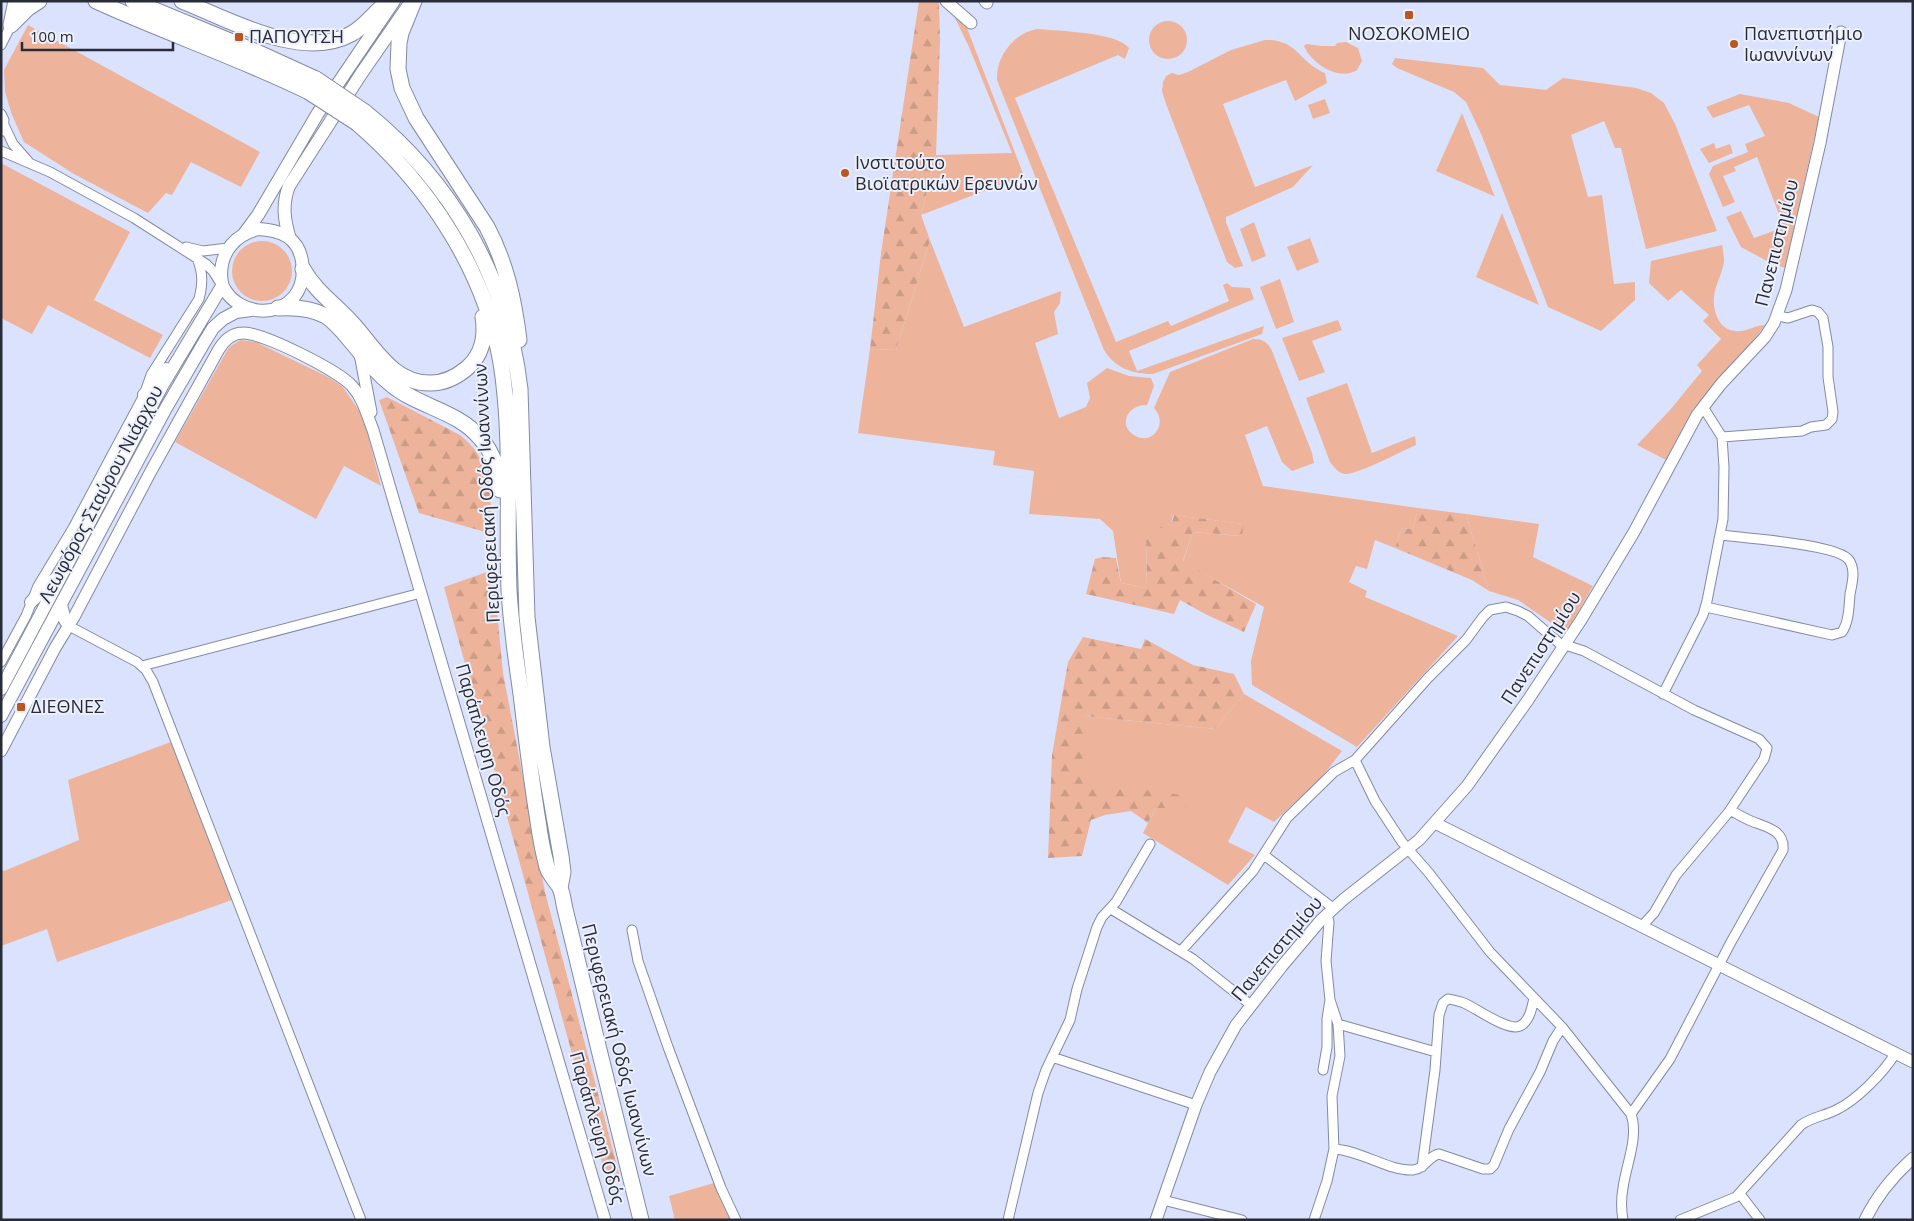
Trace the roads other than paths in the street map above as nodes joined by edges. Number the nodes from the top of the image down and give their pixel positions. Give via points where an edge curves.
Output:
1 (16, 1) edge
2 (38, 1) edge
3 (96, 1) edge
4 (133, 1) edge
5 (182, 1) edge
6 (389, 1) edge
7 (394, 1) edge
8 (413, 1) edge
9 (946, 1) edge
10 (971, 23) dead end
11 (11, 25) junction
12 (1841, 32) dead end
13 (1, 45) edge
14 (313, 86) junction
15 (1, 114) edge
16 (361, 118) junction
17 (3, 129) edge
18 (1, 151) edge
19 (28, 161) junction
20 (244, 234) junction
21 (290, 239) junction
22 (174, 243) junction
23 (228, 248) junction
24 (197, 258) junction
25 (303, 269) junction
26 (222, 286) junction
27 (480, 291) junction
28 (278, 308) junction
29 (251, 310) junction
30 (1778, 316) junction
31 (360, 352) junction
32 (175, 364) junction
33 (518, 371) junction
34 (144, 395) junction
35 (1703, 407) junction
36 (370, 423) junction
37 (1722, 438) junction
38 (509, 523) junction
39 (1721, 534) junction
40 (64, 570) junction
41 (421, 593) junction
42 (31, 602) junction
43 (61, 605) junction
44 (1706, 607) junction
45 (69, 626) junction
46 (1565, 645) junction
47 (1, 662) edge
48 (142, 666) junction
49 (1, 689) edge
50 (1663, 694) junction
51 (1, 716) edge
52 (1, 751) edge
53 (1355, 760) junction
54 (1730, 810) junction
55 (1435, 823) junction
56 (1150, 844) dead end
57 (1408, 849) junction
58 (1264, 855) junction
59 (560, 888) junction
60 (1111, 909) junction
61 (1330, 911) junction
62 (1641, 927) junction
63 (632, 930) dead end
64 (1181, 951) junction
65 (1719, 966) junction
66 (1534, 998) junction
67 (1330, 1000) junction
68 (1250, 1005) junction
69 (1338, 1024) junction
70 (1562, 1027) junction
71 (1436, 1052) junction
72 (1895, 1054) junction
73 (1052, 1057) junction
74 (1913, 1062) edge
75 (1323, 1070) dead end
76 (1196, 1105) junction
77 (1630, 1114) junction
78 (1334, 1149) junction
79 (1913, 1158) edge
80 (1422, 1167) junction
81 (1740, 1194) junction
82 (1163, 1200) junction
83 (361, 1220) edge
84 (605, 1220) edge
85 (641, 1220) edge
86 (736, 1220) edge
87 (1008, 1220) edge
88 (1156, 1220) edge
89 (1242, 1220) edge
90 (1314, 1220) edge
91 (1623, 1220) edge
92 (1680, 1220) edge
93 (1760, 1220) edge
94 (1866, 1220) edge

1 - 11 highway
2 - 11 highway
3 - 14 highway, Περιφερειακή Οδός Ιωαννίνων via 281,79
4 - 14 highway, Περιφερειακή Οδός Ιωαννίνων via 259,53
5 - 6 highway via 279,39 312,44 351,34
7 - 20 main road via 318,114
8 - 21 main road via 289,186 284,213
8 - 33 highway via 399,43 398,69 402,88 416,118 497,246 514,300 520,342
9 - 10 street
11 - 13 street
12 - 30 street, Πανεπιστημίου via 1823,127
14 - 16 highway, Περιφερειακή Οδός Ιωαννίνων, bridge
15 - 17 street
16 - 27 highway, Περιφερειακή Οδός Ιωαννίνων via 430,202 458,245
16 - 33 highway, Περιφερειακή Οδός Ιωαννίνων via 388,130 422,165 466,226 493,280
17 - 19 street
18 - 19 street
19 - 22 street
20 - 21 main road via 263,230
20 - 23 main road
21 - 25 main road via 297,248
22 - 23 street via 195,250
22 - 24 street
23 - 26 main road via 222,264
24 - 26 street via 213,272
24 - 34 street via 202,273 199,299 151,375
25 - 27 highway via 316,288 388,365 401,376 422,383 441,382 456,376 478,354 485,328
25 - 28 main road via 294,297
26 - 29 main road via 233,300
26 - 32 main road, Λεωφόρος Σταύρου Νιάρχου
27 - 38 highway, Περιφερειακή Οδός Ιωαννίνων via 495,334 501,366
28 - 29 main road
28 - 31 highway via 307,309 323,315 334,322
29 - 43 main road, Λεωφόρος Σταύρου Νιάρχου via 229,315 213,328 166,408
30 - 35 street, Πανεπιστημίου via 1765,337
30 - 37 street via 1788,318 1812,310 1823,318 1828,340 1832,419 1823,426 1802,432
31 - 36 street via 371,407
31 - 38 highway via 384,378 406,395 465,424 481,438 496,465
32 - 34 main road via 161,374
32 - 40 main road, Λεωφόρος Σταύρου Νιάρχου
33 - 59 highway, Περιφερειακή Οδός Ιωαννίνων via 527,617 542,747 563,872
34 - 42 street
35 - 37 street
35 - 46 street, Πανεπιστημίου via 1623,552
36 - 41 street, Παράπλευρη Οδός
36 - 45 street, Παράπλευρη Οδός via 360,396 345,379 327,368 264,337 248,333 225,341
37 - 39 street
38 - 59 highway, Περιφερειακή Οδός Ιωαννίνων via 510,592 529,761 548,870
39 - 44 street
39 - 44 street via 1824,549 1847,558 1853,578 1846,622 1842,632 1832,635
40 - 42 main road
40 - 49 main road, Λεωφόρος Σταύρου Νιάρχου
41 - 48 street
41 - 84 street, Παράπλευρη Οδός
42 - 47 street
43 - 45 main road
43 - 51 main road, Λεωφόρος Σταύρου Νιάρχου
44 - 50 street
45 - 48 street
45 - 52 street
46 - 50 street via 1584,651
46 - 53 street via 1518,611 1503,607 1490,610
46 - 55 street, Πανεπιστημίου via 1484,763
48 - 83 street via 161,702
50 - 54 street via 1765,744 1764,759
53 - 57 street via 1390,826
53 - 58 street via 1334,772 1294,811 1282,824
54 - 62 street via 1676,876 1654,913
54 - 65 street via 1776,831 1784,846
55 - 57 street, Πανεπιστημίου
55 - 62 street
56 - 60 street
57 - 61 street, Πανεπιστημίου
57 - 66 street via 1486,947
58 - 61 street
58 - 64 street
59 - 85 highway, Περιφερειακή Οδός Ιωαννίνων
60 - 64 street
60 - 73 street via 1102,917 1098,927 1070,1020
61 - 67 street via 1326,961
61 - 68 street, Πανεπιστημίου
62 - 65 street
63 - 86 street via 638,961 668,1047
64 - 68 street
65 - 72 street
65 - 77 street via 1670,1059
66 - 70 street
66 - 71 street via 1525,1022 1515,1027 1464,1003 1444,1001 1440,1008
67 - 69 street
67 - 75 street
68 - 76 street, Πανεπιστημίου via 1224,1045
69 - 71 street
69 - 78 street via 1340,1063 1332,1096
70 - 77 street
70 - 80 street via 1491,1168 1483,1169 1439,1154
71 - 80 street
72 - 74 street
72 - 81 street via 1881,1072 1844,1105 1801,1125
73 - 76 street
73 - 87 street via 1033,1112
76 - 82 street, Πανεπιστημίου
77 - 91 street via 1633,1134 1622,1196
78 - 80 street via 1405,1170
78 - 90 street
79 - 94 street via 1881,1191
81 - 92 street
81 - 93 street
82 - 88 street, Πανεπιστημίου
82 - 89 street

